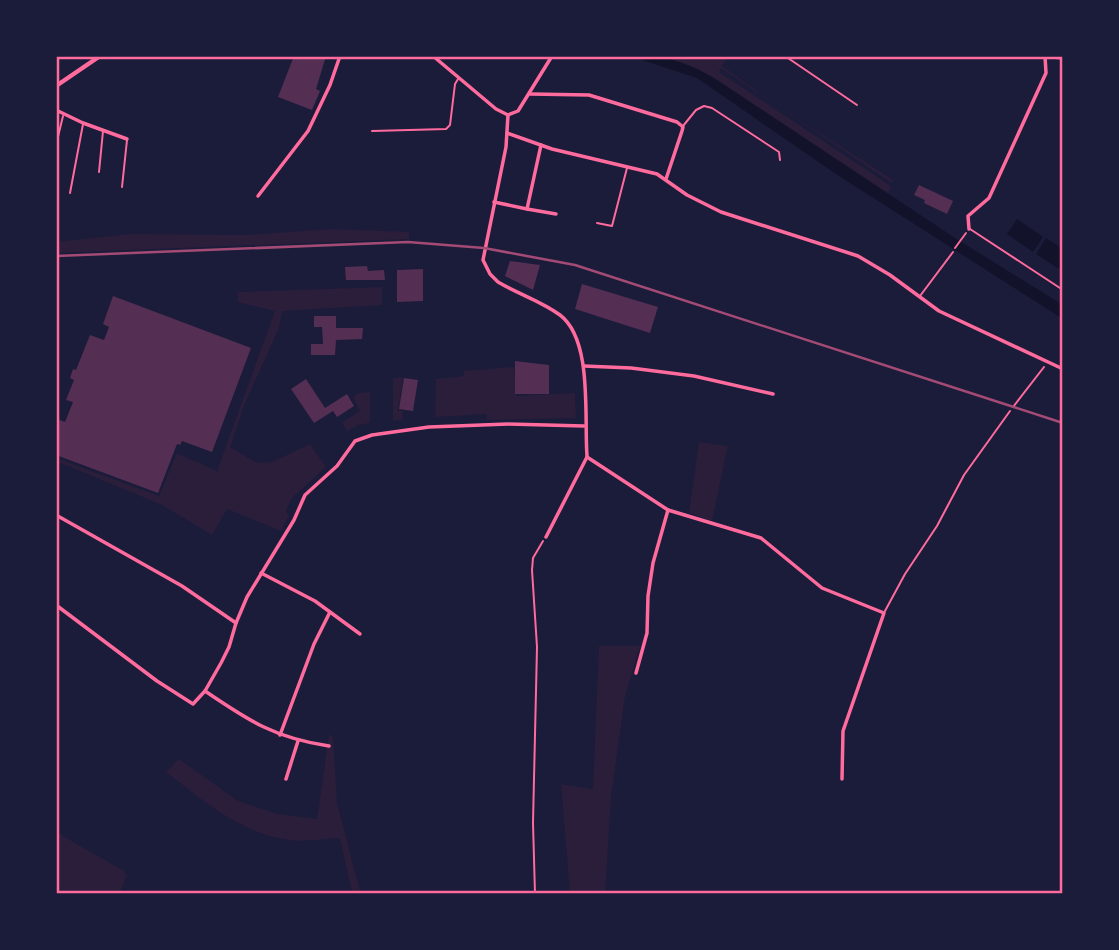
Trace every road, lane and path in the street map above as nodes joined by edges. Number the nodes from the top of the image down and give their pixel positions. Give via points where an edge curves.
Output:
1 (100, 56) edge
2 (340, 56) edge
3 (433, 56) edge
4 (552, 56) edge
5 (785, 56) edge
6 (1044, 56) edge
7 (441, 58) edge
8 (1063, 58) edge
9 (459, 78) junction
10 (56, 86) edge
11 (530, 94) junction
12 (857, 105) dead end
13 (56, 110) edge
14 (63, 115) junction
15 (508, 115) junction
16 (83, 123) junction
17 (682, 127) junction
18 (103, 130) junction
19 (372, 131) dead end
20 (507, 133) junction
21 (127, 139) joint
22 (56, 145) edge
23 (541, 145) junction
24 (780, 160) dead end
25 (627, 166) junction
26 (99, 172) dead end
27 (666, 179) junction
28 (122, 187) dead end
29 (70, 193) dead end
30 (258, 196) dead end
31 (494, 202) junction
32 (527, 209) junction
33 (556, 214) dead end
34 (597, 223) dead end
35 (969, 229) joint
36 (962, 238) dead end
37 (953, 252) joint
38 (1063, 290) edge
39 (920, 297) junction
40 (1048, 360) junction
41 (584, 366) junction
42 (1063, 369) edge
43 (773, 394) dead end
44 (1013, 407) dead end
45 (1010, 411) dead end
46 (584, 426) junction
47 (587, 457) junction
48 (668, 510) junction
49 (56, 515) edge
50 (545, 537) joint
51 (261, 573) junction
52 (56, 605) edge
53 (330, 612) junction
54 (884, 613) junction
55 (236, 623) junction
56 (360, 634) dead end
57 (636, 673) dead end
58 (205, 691) junction
59 (280, 735) junction
60 (298, 741) junction
61 (329, 746) dead end
62 (286, 779) dead end
63 (842, 779) dead end
64 (535, 894) edge

1 - 10 street
2 - 30 street via 308,131
3 - 7 street
4 - 11 street
5 - 12 lane
6 - 8 street
6 - 35 street via 1046,73 989,198 968,216
7 - 9 street
9 - 15 street
9 - 19 lane via 446,129
11 - 15 street via 518,111
11 - 17 street via 589,95
13 - 14 street
14 - 16 street
14 - 22 lane
15 - 20 street
16 - 18 street
16 - 29 lane
17 - 24 lane via 696,110 712,108 779,152
17 - 27 street
18 - 21 street
18 - 26 lane
20 - 23 street
20 - 31 street
21 - 28 lane
23 - 25 street
23 - 32 street
25 - 27 street
25 - 34 lane via 612,226
27 - 39 street via 722,212 858,256
31 - 32 street
31 - 41 street via 484,266 498,282 562,316 577,336
32 - 33 street
35 - 38 lane
36 - 37 path
37 - 39 lane
39 - 40 street via 954,319
40 - 42 street
40 - 44 path
41 - 43 street via 694,376
41 - 46 street
45 - 54 lane via 964,475
46 - 47 street
46 - 51 street via 429,427 355,441 337,466 305,495
47 - 48 street
47 - 50 street
48 - 54 street via 761,538 822,588
48 - 57 street via 653,563 647,633
49 - 55 street via 182,586
50 - 64 path via 532,570 537,647
51 - 53 street
51 - 55 street
52 - 58 street via 184,700 193,704
53 - 56 street
53 - 59 street
54 - 63 street via 843,731
55 - 58 street via 229,647
58 - 59 street
59 - 60 street
60 - 61 street
60 - 62 street

